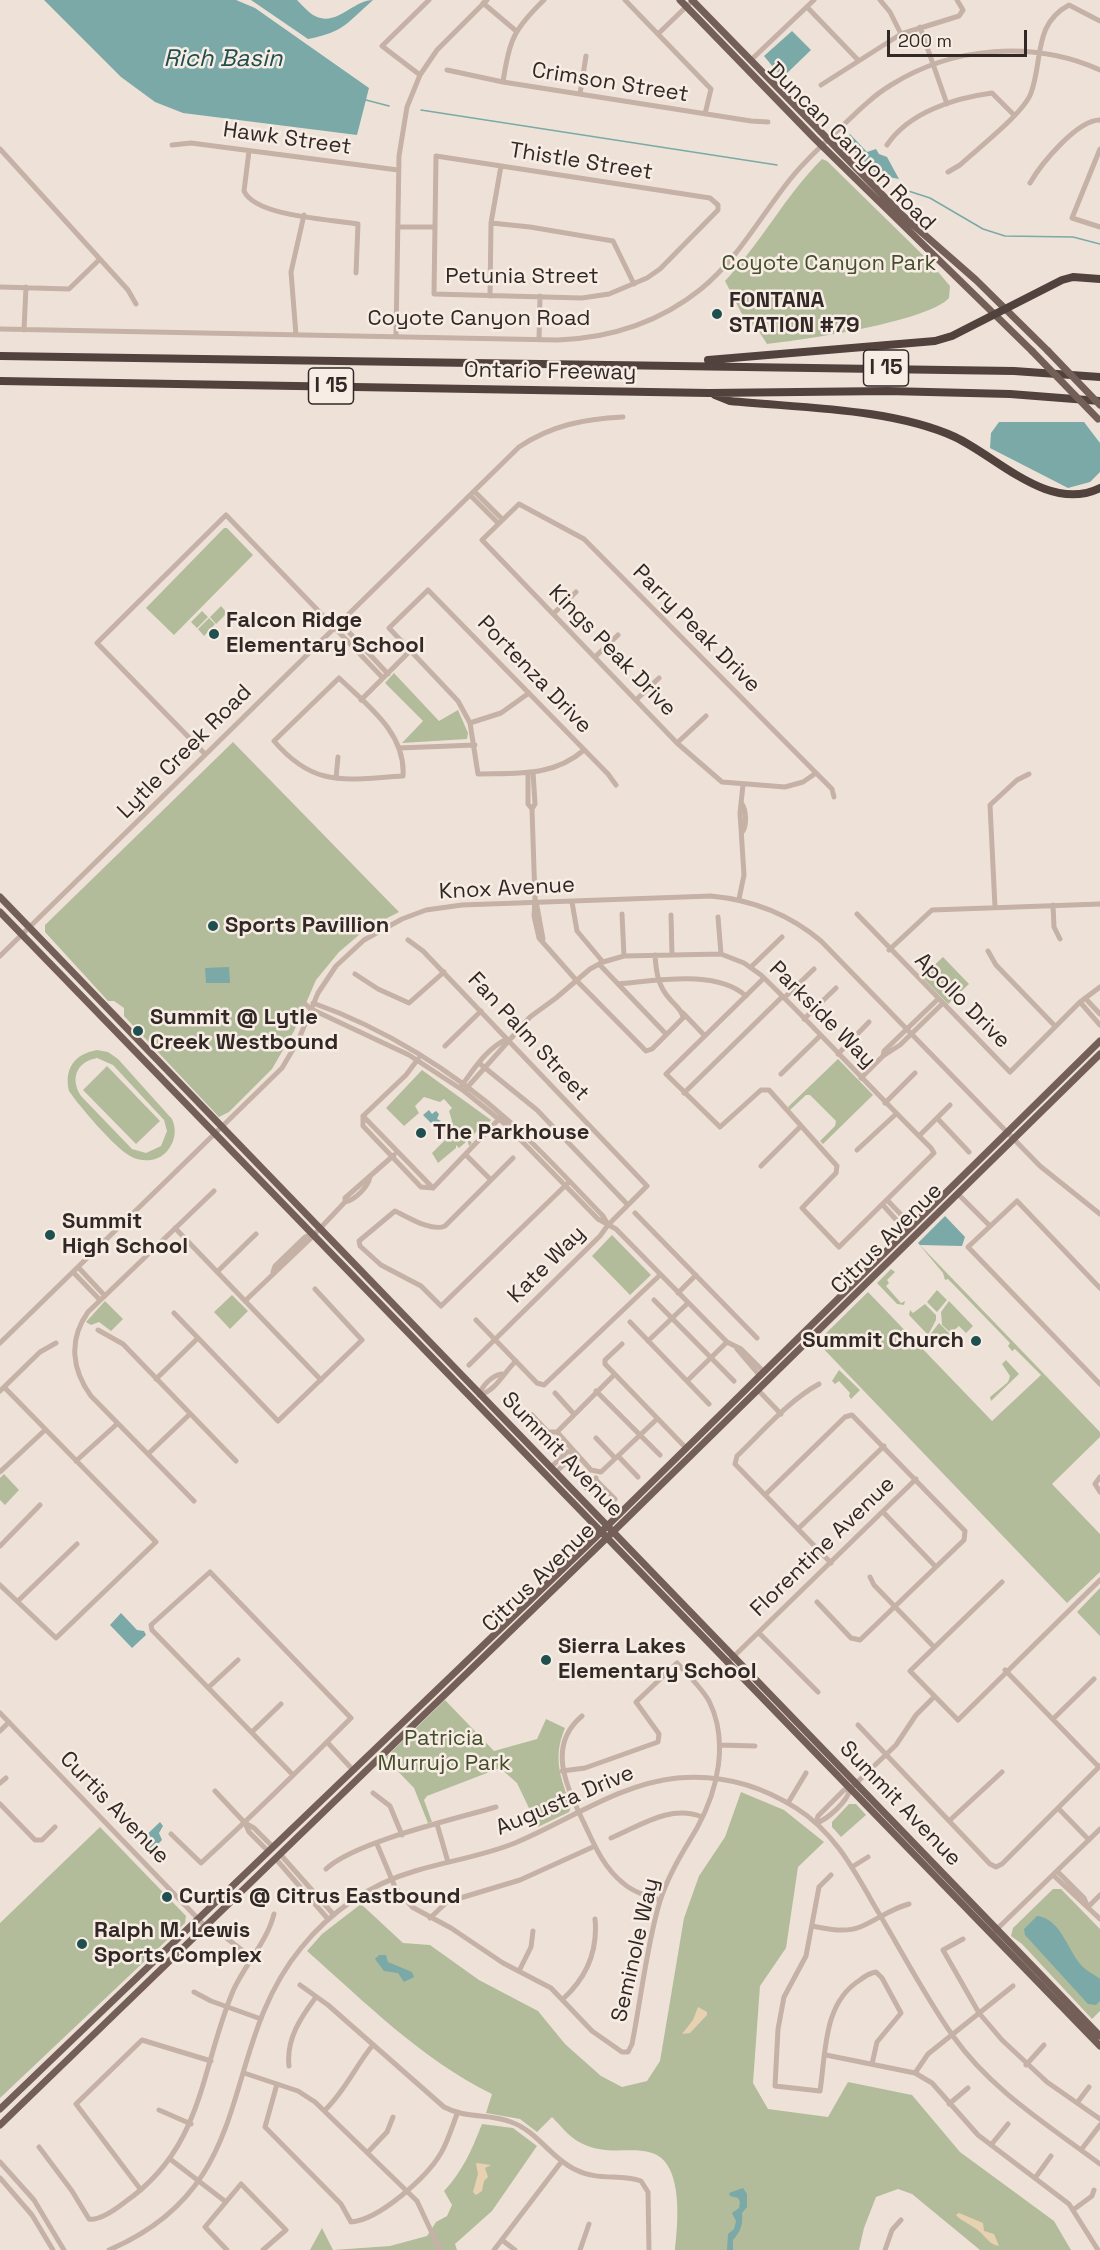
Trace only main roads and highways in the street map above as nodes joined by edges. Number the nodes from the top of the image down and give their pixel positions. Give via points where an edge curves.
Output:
1 (680, 0) edge
2 (692, 0) edge
3 (825, 143) junction
4 (1100, 279) edge
5 (1005, 309) junction
6 (996, 314) junction
7 (0, 356) edge
8 (672, 364) junction
9 (1100, 377) edge
10 (0, 381) edge
11 (709, 393) junction
12 (1100, 403) edge
13 (1099, 420) edge
14 (1100, 488) edge
15 (0, 897) edge
16 (0, 912) edge
17 (1100, 1041) edge
18 (1100, 1054) edge
19 (219, 1132) junction
20 (315, 1231) junction
21 (603, 1529) junction
22 (609, 1536) junction
23 (271, 1849) junction
24 (277, 1856) junction
25 (994, 1932) junction
26 (1100, 2036) edge
27 (1100, 2046) edge
28 (0, 2109) edge
29 (0, 2125) edge

1 - 3 main road, Duncan Canyon Road
2 - 3 main road, Duncan Canyon Road
3 - 5 main road, Duncan Canyon Road
3 - 6 main road, Duncan Canyon Road
4 - 5 highway via 1062,280
5 - 6 highway
5 - 12 main road, Duncan Canyon Road, bridge
6 - 8 highway via 935,341
6 - 13 main road, Duncan Canyon Road, bridge
7 - 8 highway, Ontario Freeway / I 15
8 - 9 highway, Ontario Freeway / I 15 via 1014,370
10 - 11 highway, Ontario Freeway / I 15
11 - 12 highway, Ontario Freeway / I 15 via 1010,394
11 - 14 highway via 730,401 901,420 958,439 1040,487 1076,496
15 - 19 main road, Summit Avenue
16 - 19 main road, Summit Avenue
17 - 21 main road, Citrus Avenue
18 - 22 main road, Citrus Avenue
19 - 20 main road, Summit Avenue
20 - 21 main road, Summit Avenue
20 - 21 main road, Summit Avenue via 479,1395
21 - 22 main road, Summit Avenue
21 - 23 main road, Citrus Avenue
22 - 24 main road, Citrus Avenue
22 - 25 main road, Summit Avenue
23 - 24 main road
23 - 28 main road, Citrus Avenue
24 - 29 main road, Citrus Avenue
25 - 26 main road, Summit Avenue
25 - 27 main road, Summit Avenue

